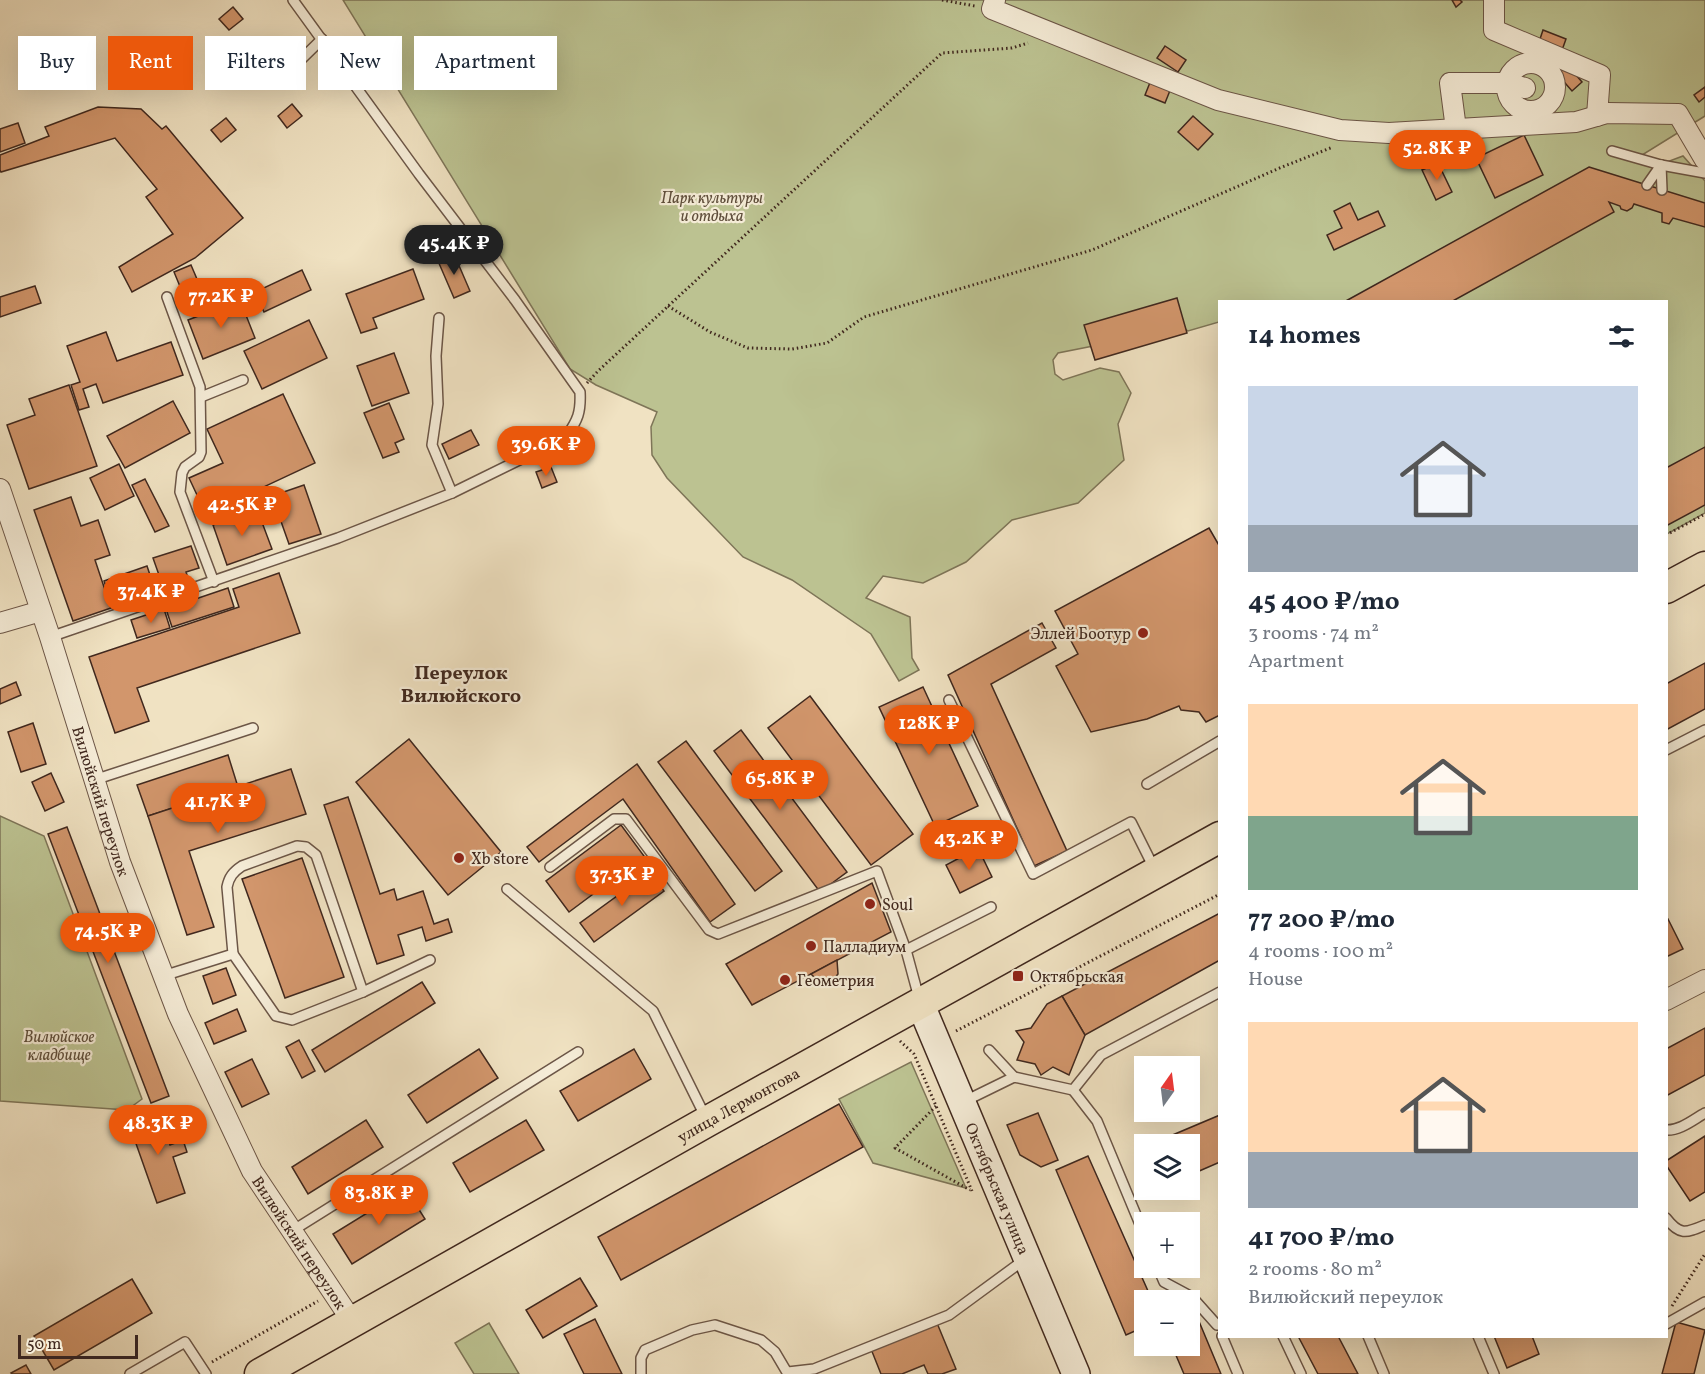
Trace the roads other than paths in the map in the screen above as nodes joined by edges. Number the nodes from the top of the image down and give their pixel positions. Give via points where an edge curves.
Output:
1 (293, 0) edge
2 (1494, 0) edge
3 (993, 5) edge
4 (320, 36) edge
5 (318, 43) edge
6 (306, 55) edge
7 (359, 90) edge
8 (1597, 116) junction
9 (1569, 123) junction
10 (1455, 129) junction
11 (1612, 151) dead end
12 (1705, 160) edge
13 (1661, 165) junction
14 (1705, 173) edge
15 (167, 297) dead end
16 (439, 318) dead end
17 (243, 380) dead end
18 (201, 397) junction
19 (0, 489) edge
20 (452, 493) junction
21 (1705, 567) edge
22 (214, 582) junction
23 (1668, 587) edge
24 (41, 611) junction
25 (0, 622) edge
26 (50, 637) junction
27 (949, 700) dead end
28 (253, 728) dead end
29 (1705, 730) edge
30 (1218, 742) edge
31 (1668, 749) edge
32 (94, 780) junction
33 (1147, 784) dead end
34 (1218, 838) edge
35 (550, 867) dead end
36 (1156, 872) junction
37 (507, 889) dead end
38 (991, 907) dead end
39 (906, 950) junction
40 (233, 954) junction
41 (430, 960) dead end
42 (163, 976) junction
43 (1705, 980) edge
44 (363, 992) junction
45 (1218, 993) edge
46 (1668, 999) edge
47 (921, 1003) junction
48 (989, 1050) dead end
49 (578, 1052) dead end
50 (1014, 1077) junction
51 (1072, 1090) junction
52 (963, 1102) junction
53 (1705, 1113) edge
54 (708, 1121) junction
55 (1668, 1130) edge
56 (1135, 1212) edge
57 (1668, 1220) edge
58 (1705, 1225) edge
59 (292, 1231) junction
60 (1028, 1257) junction
61 (1162, 1278) edge
62 (1705, 1302) edge
63 (352, 1321) junction
64 (1668, 1323) edge
65 (1218, 1326) edge
66 (1223, 1338) edge
67 (1284, 1338) edge
68 (1369, 1338) edge
69 (1479, 1338) edge
70 (204, 1371) edge
71 (788, 1373) edge
72 (130, 1374) edge
73 (260, 1374) edge
74 (641, 1374) edge
75 (1076, 1374) edge
76 (1238, 1374) edge
77 (1301, 1374) edge
78 (1384, 1374) edge
79 (1494, 1374) edge

1 - 4 lane
2 - 8 street via 1494,30 1600,75
3 - 10 street via 1218,100 1340,130 1389,133
5 - 6 lane
7 - 20 lane via 580,392 581,408 566,437
8 - 9 street
8 - 12 street via 1678,114
9 - 10 street
9 - 10 street via 1530,87 1450,83
11 - 13 lane
13 - 13 lane via 1655,187
13 - 14 lane
15 - 18 lane via 201,387
16 - 20 lane via 438,404 432,445
17 - 18 lane
18 - 22 lane via 201,455 185,467 180,492
19 - 24 street, Вилюйский переулок
20 - 22 lane
21 - 23 main road
22 - 26 lane
24 - 25 street
24 - 26 street, Вилюйский переулок
26 - 32 street, Вилюйский переулок
27 - 36 lane via 1033,874 1131,822
28 - 32 lane
29 - 31 lane
30 - 33 lane
32 - 42 street, Вилюйский переулок
34 - 36 main road, улица Лермонтова
35 - 39 lane via 614,819 626,819 709,930 718,934 877,871
36 - 47 main road, улица Лермонтова
37 - 54 lane via 652,1011
38 - 39 lane
39 - 47 lane
40 - 42 lane
40 - 44 lane via 276,1016 292,1020
40 - 44 lane via 227,887 234,871 297,846 306,847 316,855
41 - 44 lane
42 - 59 street, Вилюйский переулок via 252,1171
43 - 46 street
45 - 51 lane via 1101,1055
47 - 52 street, Октябрьская улица
47 - 54 main road, улица Лермонтова
48 - 50 lane
49 - 59 lane
50 - 51 lane
50 - 52 lane
51 - 56 lane via 1097,1121
52 - 60 street, Октябрьская улица
53 - 55 lane
54 - 63 main road, улица Лермонтова
57 - 58 lane via 1680,1231 1689,1232
59 - 63 street, Вилюйский переулок
60 - 71 lane via 949,1315 814,1368
60 - 75 street, Октябрьская улица
61 - 65 lane via 1192,1297
62 - 64 lane
63 - 73 main road, улица Лермонтова
66 - 76 lane
67 - 77 lane
68 - 78 lane
69 - 79 lane
70 - 72 lane via 185,1342
71 - 74 lane via 775,1352 760,1340 715,1325 692,1330 645,1350

